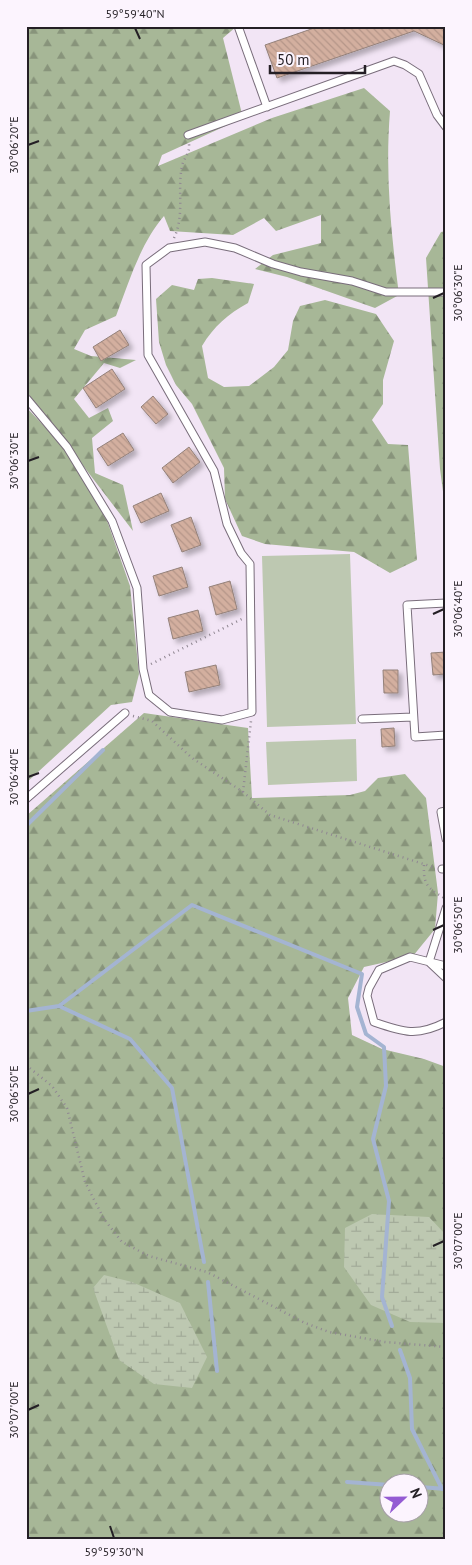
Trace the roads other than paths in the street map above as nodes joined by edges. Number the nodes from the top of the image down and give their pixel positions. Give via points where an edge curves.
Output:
1 (238, 26) edge
2 (266, 107) junction
3 (446, 128) edge
4 (188, 135) road end
5 (446, 292) edge
6 (27, 400) edge
7 (446, 603) edge
8 (125, 713) road end
9 (413, 717) junction
10 (362, 719) dead end
11 (446, 735) edge
12 (26, 799) edge
13 (446, 811) edge
14 (446, 839) edge
15 (446, 908) edge
16 (429, 962) junction
17 (446, 966) edge
18 (446, 978) edge
19 (446, 1022) edge

1 - 2 lane
2 - 3 lane via 394,61 419,74
2 - 4 lane
5 - 6 lane via 386,292 352,281 301,272 235,248 205,242 169,248 146,265 148,355 214,471 227,524 250,564 252,712 222,720 170,712 148,695 137,588 112,521 67,447
7 - 9 lane via 407,605
8 - 12 lane
9 - 10 lane
9 - 11 lane via 415,737
13 - 14 lane via 441,812
15 - 16 lane
16 - 17 lane
16 - 18 lane
16 - 19 lane via 410,957 379,970 367,996 374,1022 404,1033 432,1029

